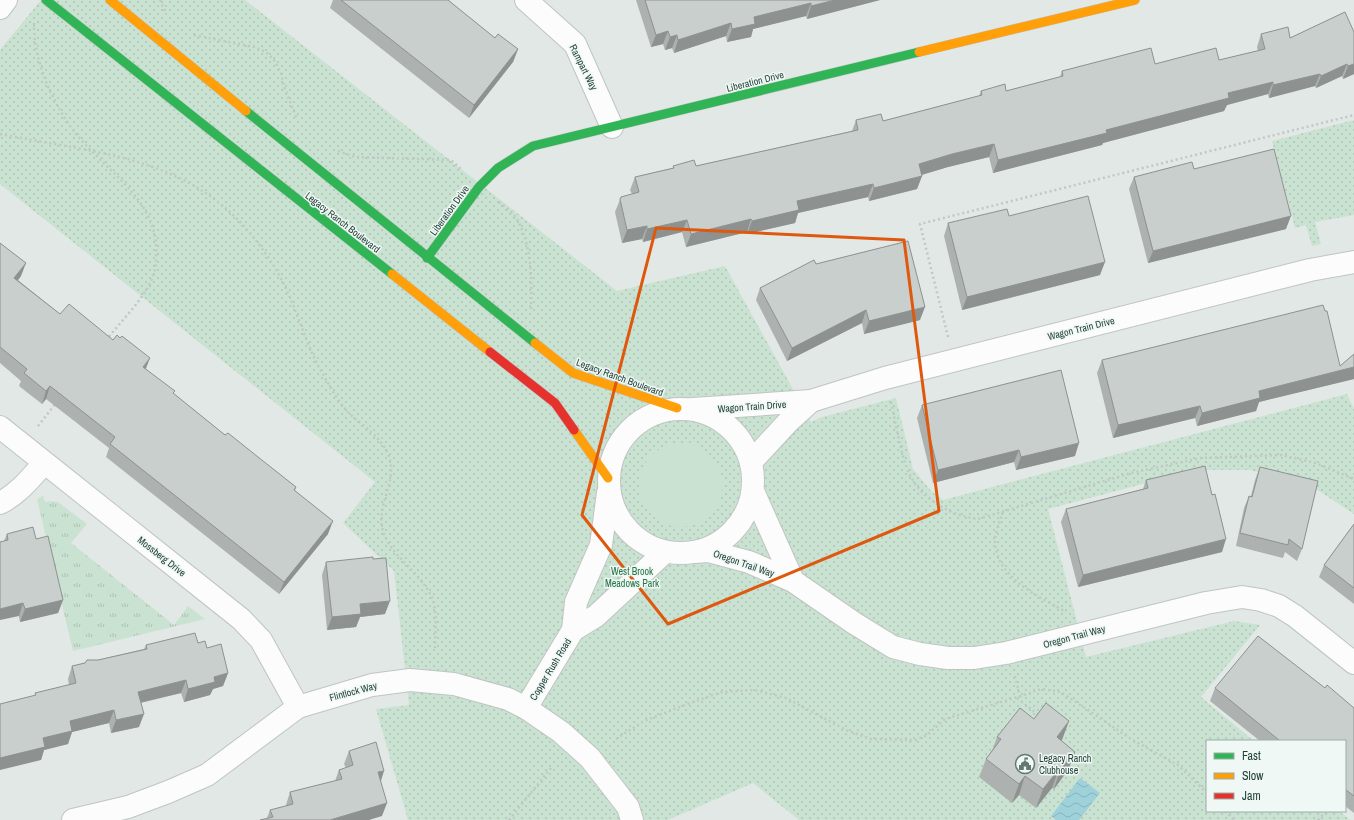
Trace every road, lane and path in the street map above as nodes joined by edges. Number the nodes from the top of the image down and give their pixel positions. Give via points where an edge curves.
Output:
1 (6, 0) edge
2 (46, 0) edge
3 (110, 0) edge
4 (160, 0) edge
5 (526, 0) edge
6 (1135, 0) edge
7 (0, 8) edge
8 (34, 17) dead end
9 (168, 17) dead end
10 (191, 34) dead end
11 (1354, 115) edge
12 (300, 124) dead end
13 (612, 127) junction
14 (0, 134) edge
15 (94, 151) junction
16 (336, 151) dead end
17 (458, 166) dead end
18 (509, 210) dead end
19 (427, 258) junction
20 (1354, 262) edge
21 (531, 311) dead end
22 (106, 340) edge
23 (948, 340) dead end
24 (889, 396) dead end
25 (811, 401) junction
26 (57, 402) edge
27 (685, 409) junction
28 (0, 427) edge
29 (22, 446) junction
30 (751, 462) junction
31 (44, 463) junction
32 (1354, 480) edge
33 (608, 484) junction
34 (753, 491) junction
35 (0, 503) edge
36 (1003, 512) junction
37 (666, 552) junction
38 (694, 552) junction
39 (793, 581) junction
40 (1072, 615) dead end
41 (573, 630) junction
42 (436, 650) dead end
43 (1354, 663) edge
44 (1014, 672) dead end
45 (1018, 697) junction
46 (298, 708) junction
47 (526, 708) junction
48 (1045, 719) edge
49 (616, 739) dead end
50 (551, 768) dead end
51 (1206, 793) edge
52 (1226, 812) edge
53 (1325, 812) edge
54 (73, 820) edge
55 (509, 820) edge
56 (632, 820) edge
57 (1234, 820) edge
58 (1318, 820) edge

1 - 7 street
2 - 33 street, Legacy Ranch Boulevard via 555,403
3 - 19 street, Legacy Ranch Boulevard
4 - 9 path
5 - 13 street, Rampart Way via 575,44
6 - 13 street, Liberation Drive
8 - 15 path via 38,49 49,86 73,130
10 - 12 path via 254,47 266,52 281,73 290,106
11 - 23 path via 920,224
13 - 19 street, Liberation Drive via 532,146 498,168 479,187
14 - 15 path
15 - 22 path via 143,206 152,222 156,239 156,267 151,280
15 - 42 path via 160,168 193,185 233,214 275,267 292,299 320,369 345,409 384,447 390,458 390,472 380,520 390,546 432,597 435,608
16 - 17 path via 355,157 451,160
18 - 21 path via 518,221 530,263
19 - 27 street, Legacy Ranch Boulevard via 574,373
20 - 25 street, Wagon Train Drive via 1310,270 923,368
24 - 36 path via 908,472 922,491 934,503 964,518 978,519
25 - 27 street, Wagon Train Drive
25 - 30 street, Wagon Train Drive
26 - 29 path
27 - 30 street via 712,416 730,427 743,443
27 - 33 street, Wagon Train Drive via 656,413 637,423 622,438 612,457
28 - 29 street, Mossberg Drive
29 - 31 street, Mossberg Drive
30 - 34 street
31 - 35 street via 27,483 9,499
31 - 46 street, Mossberg Drive via 241,619 261,640
32 - 36 path via 1316,463 1281,455 1202,458 1131,473
33 - 37 street via 614,511 627,530 645,544
33 - 41 street, Copper Rush Road via 601,545 576,602
34 - 38 street via 746,513 733,531 715,545
34 - 39 street, Oregon Trail Way
36 - 40 path via 995,542 998,557 1004,568 1026,588
37 - 38 street, Oregon Trail Way
37 - 41 street, Copper Rush Road via 596,616
38 - 39 street, Oregon Trail Way via 708,551 742,560
39 - 43 street, Oregon Trail Way via 893,646 920,654 974,658 1006,653 1206,603 1242,597 1280,606
41 - 47 street, Copper Rush Road
44 - 45 path
45 - 48 path
45 - 49 path via 945,719 927,735 916,740 904,741 871,739 846,730 786,698 755,690 722,692 644,721
45 - 51 path via 1041,689 1061,692 1131,740 1178,765
46 - 47 street, Flintlock Way via 372,685 410,680 454,684 508,699
46 - 54 street, Flintlock Way via 207,774 128,807
47 - 56 street, Flintlock Way via 560,732 590,758 628,807
50 - 55 path
52 - 57 path
53 - 58 path

